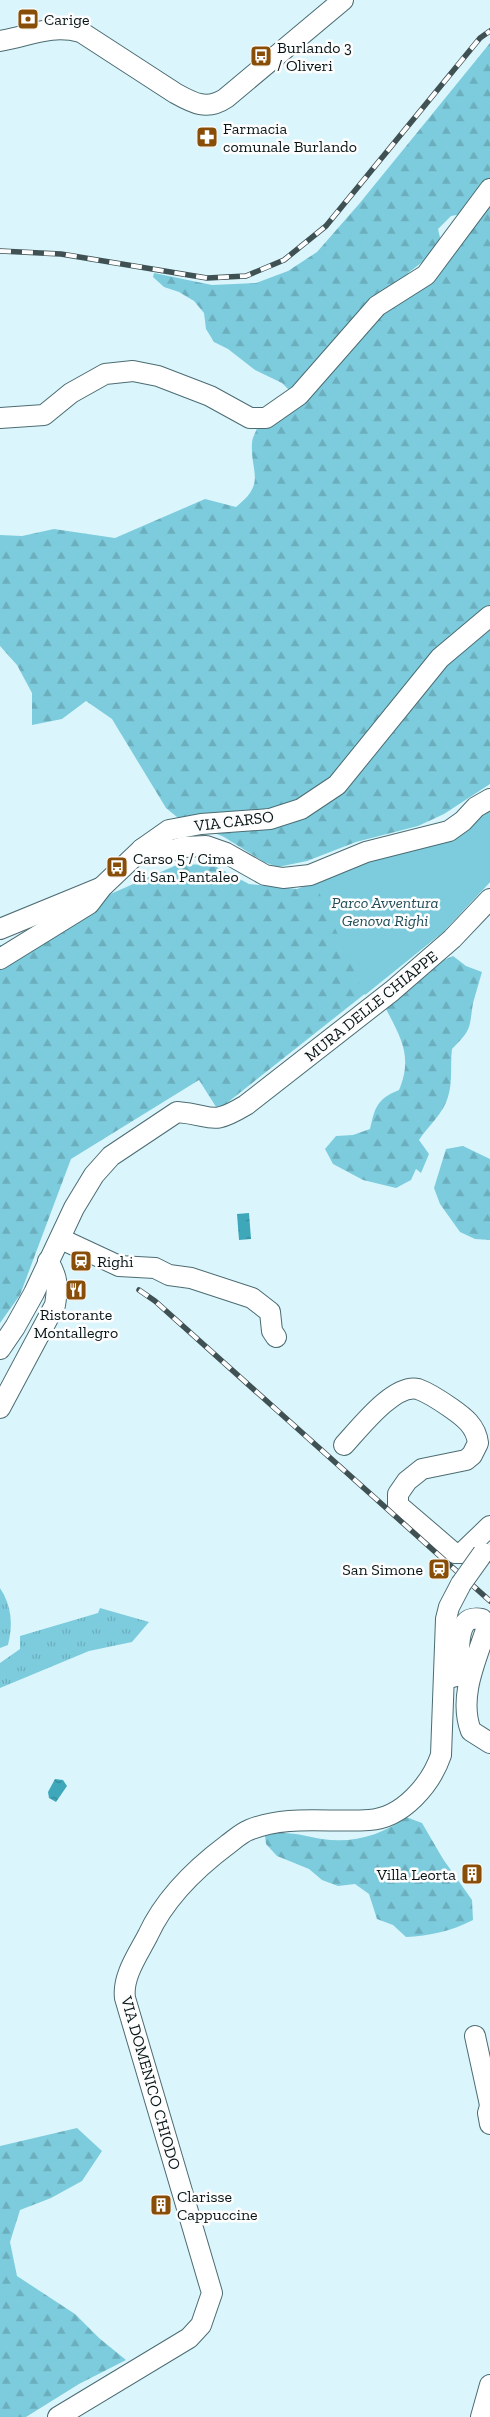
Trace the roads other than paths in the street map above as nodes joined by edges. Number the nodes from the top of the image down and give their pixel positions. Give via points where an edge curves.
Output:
1 (343, 0) edge
2 (321, 4) edge
3 (0, 41) edge
4 (490, 189) edge
5 (0, 418) edge
6 (490, 616) edge
7 (490, 799) edge
8 (142, 849) junction
9 (102, 887) junction
10 (490, 899) edge
11 (0, 929) edge
12 (0, 959) edge
13 (61, 1239) junction
14 (48, 1261) junction
15 (276, 1337) dead end
16 (0, 1349) edge
17 (0, 1408) edge
18 (344, 1445) dead end
19 (490, 1526) edge
20 (487, 1550) edge
21 (444, 1679) junction
22 (490, 1743) edge
23 (475, 2036) dead end
24 (490, 2106) edge
25 (490, 2124) edge
26 (490, 2384) edge
27 (58, 2417) edge
28 (481, 2417) edge

1 - 2 street
2 - 3 street via 226,98 208,106 196,104 175,93 81,32 51,28
4 - 5 street via 426,275 377,306 299,395 266,418 250,418 210,396 158,376 133,371 105,374 71,393 44,415
6 - 8 street, VIA CARSO via 440,658 337,785 301,809 270,818 169,830
7 - 8 street via 449,831 375,850 310,875 290,878 265,874 206,846 184,847 155,855
8 - 9 street, VIA CARSO
9 - 11 street
9 - 12 street, VIA CARSO via 89,904
10 - 13 street, MURA DELLE CHIAPPE via 452,939 392,991 246,1105 212,1120 177,1112 110,1156 89,1182
13 - 14 street, MURA DELLE CHIAPPE
13 - 15 street via 119,1266 155,1268 169,1275 191,1278 252,1298 270,1312
14 - 16 street via 20,1319
14 - 17 street via 58,1286 55,1305
18 - 19 street via 390,1398 402,1391 418,1390 442,1402 474,1428 478,1443 466,1460 422,1469 407,1481 398,1494 398,1504 454,1553 462,1553
20 - 21 street, VIA DOMENICO CHIODO, bridge via 461,1584 449,1607
21 - 22 street via 456,1676 462,1627 466,1620 482,1619 487,1627 466,1699 466,1713 471,1731
21 - 27 street, VIA DOMENICO CHIODO via 441,1755 427,1783 410,1800 378,1818 286,1822 248,1830 210,1857 180,1887 153,1924 127,1979 125,1998 212,2293 200,2325 189,2338
23 - 24 street
24 - 25 street
26 - 28 street

